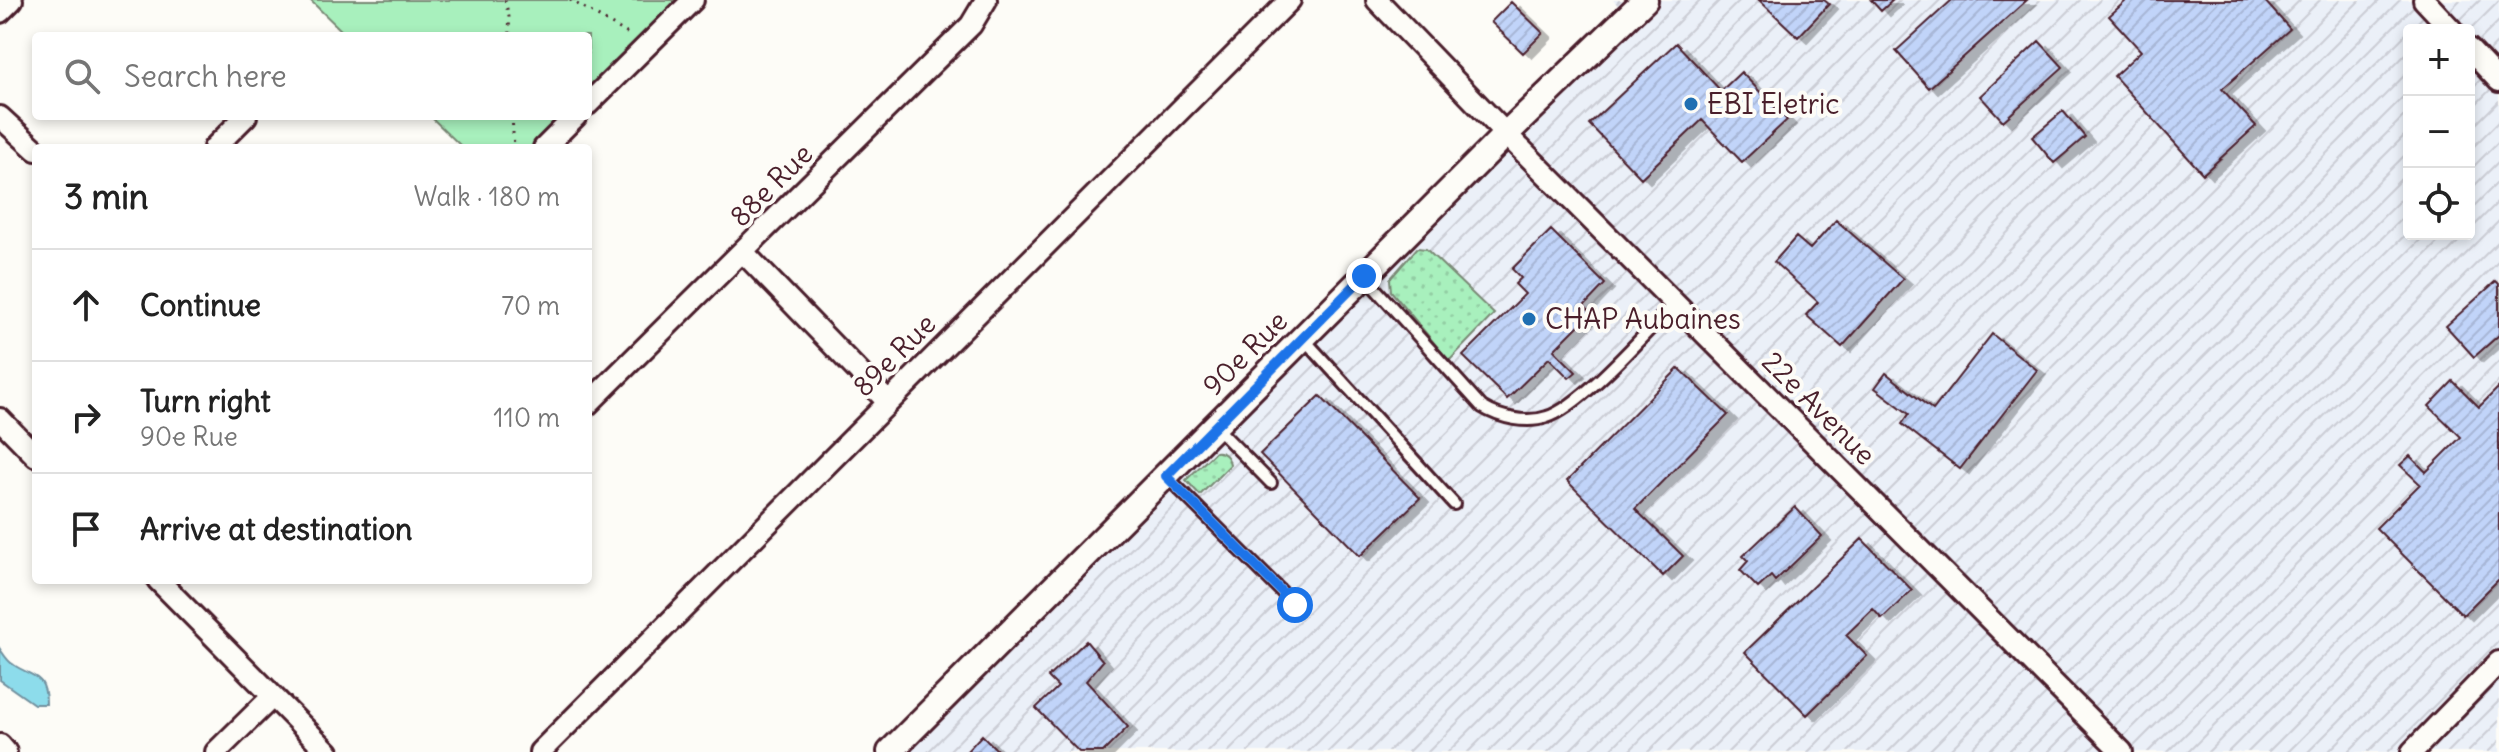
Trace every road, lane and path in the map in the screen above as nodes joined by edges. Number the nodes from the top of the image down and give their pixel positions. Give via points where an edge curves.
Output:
1 (12, 0) edge
2 (505, 0) edge
3 (570, 0) edge
4 (693, 0) edge
5 (986, 0) edge
6 (1290, 0) edge
7 (1377, 0) edge
8 (1645, 0) edge
9 (2424, 0) edge
10 (0, 12) edge
11 (2446, 24) edge
12 (510, 32) edge
13 (647, 46) junction
14 (2475, 55) edge
15 (2499, 81) edge
16 (592, 100) edge
17 (0, 117) edge
18 (242, 120) edge
19 (512, 120) edge
20 (572, 120) edge
21 (1506, 134) junction
22 (218, 144) edge
23 (514, 144) edge
24 (548, 144) edge
25 (32, 146) edge
26 (743, 252) junction
27 (1364, 276) junction
28 (1675, 303) junction
29 (1303, 338) junction
30 (592, 400) edge
31 (887, 401) junction
32 (0, 419) edge
33 (1215, 426) junction
34 (32, 452) edge
35 (1166, 476) junction
36 (1271, 483) dead end
37 (1454, 504) dead end
38 (162, 584) edge
39 (1295, 605) dead end
40 (2499, 662) edge
41 (272, 697) junction
42 (0, 745) edge
43 (6, 752) edge
44 (216, 752) edge
45 (328, 752) edge
46 (540, 752) edge
47 (890, 752) edge
48 (2122, 752) edge
49 (2412, 752) edge

1 - 10 street
2 - 12 path
3 - 13 path
4 - 13 street
5 - 26 street, 88e Rue via 971,25
6 - 31 street, 89e Rue
7 - 21 street, 22e Avenue
8 - 21 street, 90e Rue
9 - 11 street
13 - 16 street
14 - 15 street
17 - 25 street
18 - 22 street
19 - 23 path
20 - 24 street
21 - 27 street, 90e Rue
21 - 28 street, 22e Avenue
26 - 30 street, 88e Rue
26 - 31 street
27 - 28 lane via 1482,407 1515,418 1546,418 1572,406
27 - 29 street, 90e Rue
28 - 48 street, 22e Avenue
29 - 33 street, 90e Rue
29 - 37 lane
31 - 46 street, 89e Rue
32 - 34 street
33 - 35 street, 90e Rue
33 - 36 lane
35 - 39 lane
35 - 47 street, 90e Rue
38 - 41 street
40 - 49 street
41 - 44 street
41 - 45 street
42 - 43 street

